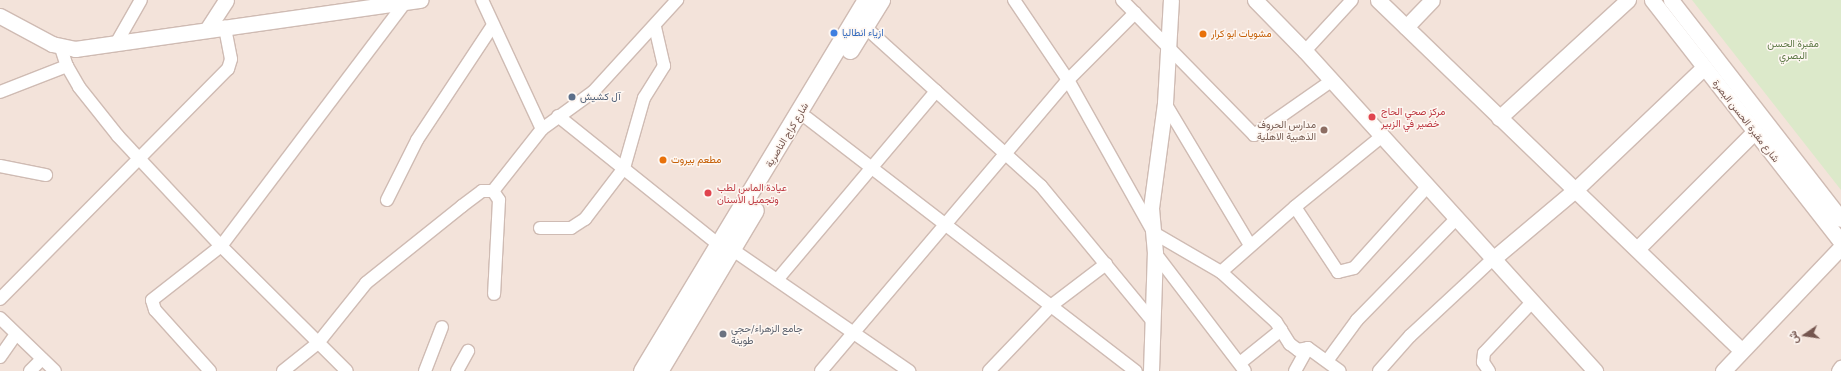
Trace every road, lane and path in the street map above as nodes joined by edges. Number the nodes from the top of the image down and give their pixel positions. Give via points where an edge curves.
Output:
1 (141, 0) edge
2 (226, 0) edge
3 (421, 0) edge
4 (482, 0) edge
5 (677, 0) edge
6 (866, 0) edge
7 (881, 0) edge
8 (1014, 0) edge
9 (1122, 0) edge
10 (1171, 0) edge
11 (1255, 0) edge
12 (1352, 0) edge
13 (1378, 0) edge
14 (1432, 0) edge
15 (1628, 0) edge
16 (1652, 0) edge
17 (1671, 0) edge
18 (404, 3) junction
19 (1135, 13) junction
20 (0, 16) edge
21 (493, 25) junction
22 (225, 27) junction
23 (655, 27) junction
24 (865, 27) junction
25 (1406, 27) junction
26 (208, 28) junction
27 (117, 42) junction
28 (1168, 47) junction
29 (61, 48) junction
30 (1305, 51) junction
31 (67, 66) junction
32 (1704, 66) junction
33 (1068, 80) junction
34 (1331, 81) junction
35 (936, 91) junction
36 (0, 92) edge
37 (1164, 103) junction
38 (558, 116) junction
39 (807, 118) junction
40 (1499, 118) junction
41 (542, 129) junction
42 (1754, 132) junction
43 (1381, 137) junction
44 (1004, 154) junction
45 (139, 158) junction
46 (0, 166) edge
47 (871, 167) junction
48 (624, 168) junction
49 (46, 175) dead end
50 (1427, 187) junction
51 (1576, 190) junction
52 (493, 191) junction
53 (387, 200) dead end
54 (1295, 207) junction
55 (1457, 218) junction
56 (1841, 219) edge
57 (945, 224) junction
58 (540, 228) dead end
59 (1154, 233) junction
60 (1841, 242) edge
61 (1250, 244) junction
62 (221, 246) junction
63 (1841, 247) edge
64 (726, 248) junction
65 (1637, 249) junction
66 (1155, 253) junction
67 (1494, 258) junction
68 (1106, 264) junction
69 (1221, 272) junction
70 (777, 280) junction
71 (494, 294) dead end
72 (0, 299) edge
73 (1533, 301) junction
74 (1052, 305) junction
75 (0, 318) edge
76 (1153, 322) junction
77 (442, 327) dead end
78 (1281, 330) junction
79 (853, 332) junction
80 (16, 334) junction
81 (318, 343) junction
82 (1308, 348) junction
83 (1741, 350) junction
84 (468, 351) dead end
85 (0, 357) edge
86 (42, 359) junction
87 (1327, 362) junction
88 (1243, 367) edge
89 (1731, 368) edge
90 (1841, 368) edge
91 (30, 371) edge
92 (55, 371) edge
93 (210, 371) edge
94 (283, 371) edge
95 (347, 371) edge
96 (425, 371) edge
97 (457, 371) edge
98 (642, 371) edge
99 (659, 371) edge
100 (822, 371) edge
101 (909, 371) edge
102 (989, 371) edge
103 (1136, 371) edge
104 (1151, 371) edge
105 (1295, 371) edge
106 (1340, 371) edge
107 (1379, 371) edge
108 (1489, 371) edge
109 (1595, 371) edge
110 (1839, 371) edge

1 - 27 street
2 - 26 street
3 - 18 street
4 - 21 street
5 - 23 street
6 - 64 main road, شارع كراج الناصرية
7 - 24 main road, شارع كراج الناصرية
8 - 33 street
9 - 19 street
10 - 28 street
11 - 30 street
12 - 30 street
13 - 25 street
14 - 25 street
15 - 40 street
16 - 32 street, شارع مقبرة الحسن البصرة
17 - 56 street, شارع مقبرة الحسن البصرة
18 - 22 street
18 - 62 street
19 - 28 street
19 - 33 street
20 - 29 street
21 - 41 street
21 - 53 street via 417,140
22 - 26 street
22 - 45 street via 231,64
23 - 38 street via 593,92
23 - 48 street via 664,66 644,98
24 - 35 street
24 - 39 main road, شارع كراج الناصرية
25 - 40 street
26 - 27 street
27 - 29 street
28 - 34 street via 1254,135
28 - 37 street
29 - 31 street
30 - 34 street
31 - 36 street
31 - 45 street via 84,93
32 - 42 street, شارع مقبرة الحسن البصرة
32 - 51 street
33 - 44 street
33 - 59 street
34 - 43 street
35 - 44 street
35 - 47 street
37 - 59 street via 1152,208
37 - 61 street
38 - 41 street
38 - 48 street
39 - 47 street
39 - 64 main road, شارع كراج الناصرية
40 - 51 street
41 - 52 street
42 - 60 street, شارع مقبرة الحسن البصرة
42 - 65 street
43 - 50 street
43 - 54 street
44 - 57 street
44 - 68 street via 1041,186
45 - 62 street
45 - 72 street
46 - 49 street
47 - 57 street
47 - 70 street
48 - 58 street via 585,219 571,228
48 - 64 street
50 - 54 street via 1376,246 1346,272 1338,272 1334,267
50 - 55 street
51 - 65 street
51 - 67 street
52 - 71 street via 499,200
52 - 81 street via 482,191 366,283
54 - 61 street
55 - 67 street
55 - 87 street via 1357,320
57 - 74 street
57 - 79 street
59 - 66 street
59 - 69 street
61 - 69 street
62 - 81 street
62 - 93 street via 152,300 155,310
63 - 83 street
64 - 70 street
64 - 98 main road, شارع كراج الناصرية
64 - 99 main road, شارع كراج الناصرية
65 - 83 street
66 - 76 street
66 - 88 street
67 - 73 street
67 - 107 street via 1410,336
68 - 74 street
68 - 76 street
69 - 78 street
70 - 79 street
73 - 108 street via 1484,353 1483,362
73 - 109 street
74 - 102 street
74 - 103 street
75 - 80 street
76 - 104 street
77 - 96 street
78 - 82 street via 1298,350
78 - 88 street
79 - 100 street
79 - 101 street
80 - 85 street
80 - 86 street
81 - 94 street
81 - 95 street
82 - 87 street
82 - 105 street
83 - 89 street
84 - 97 street
86 - 91 street
86 - 92 street
87 - 106 street
90 - 110 street

